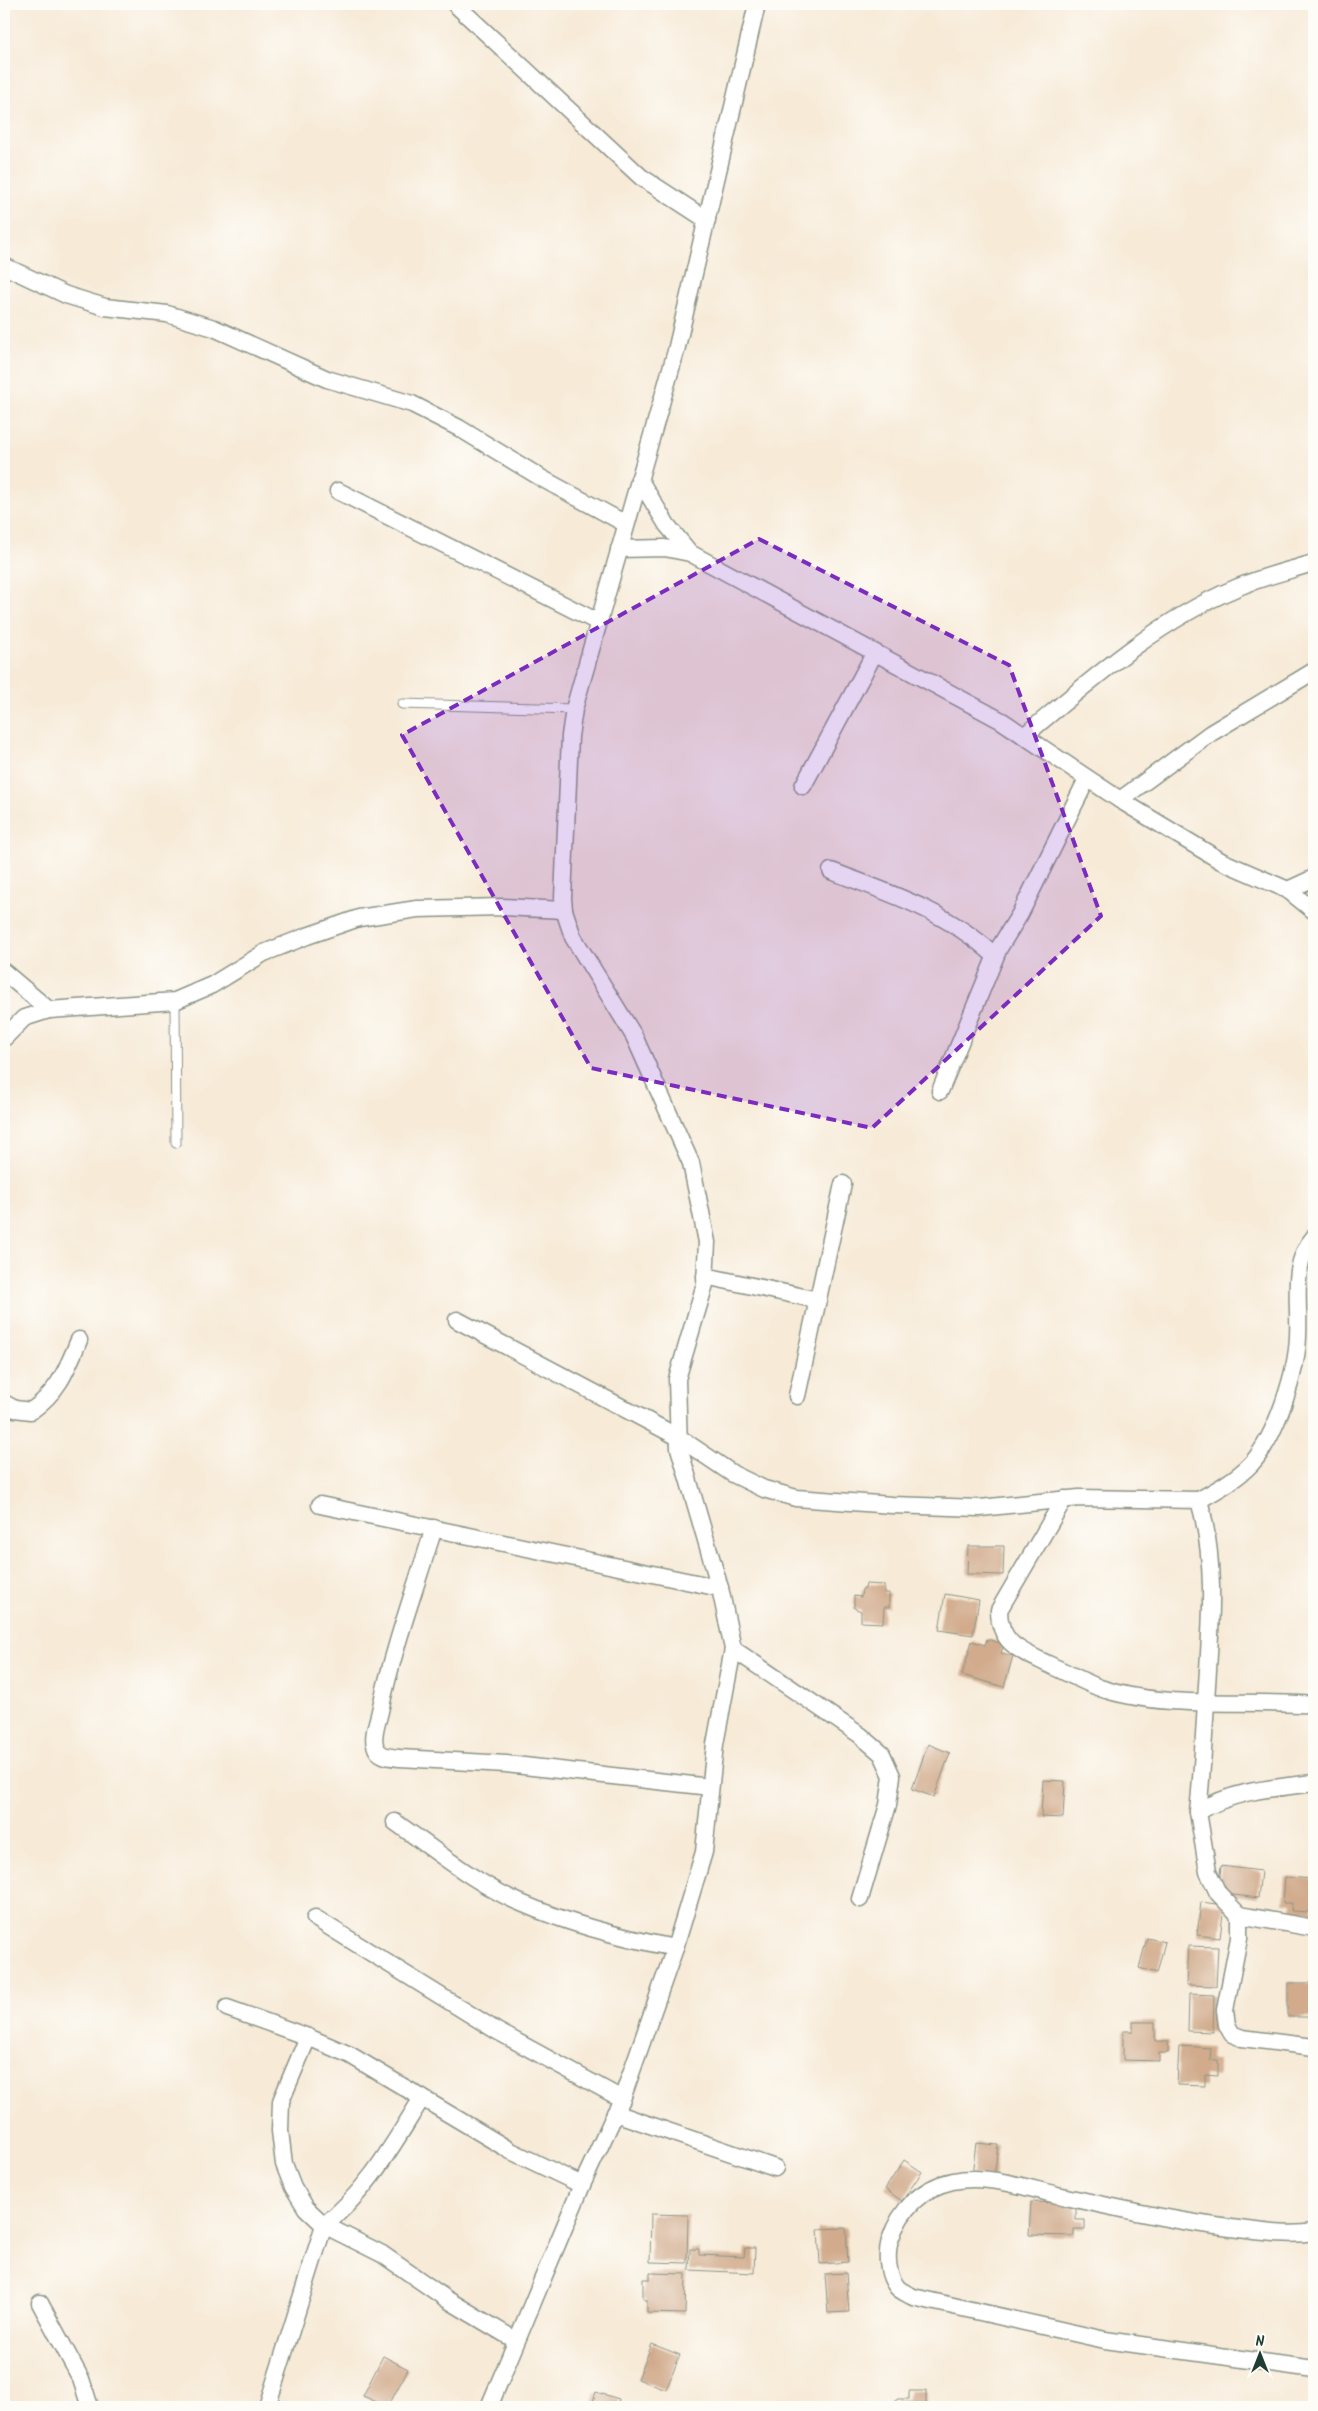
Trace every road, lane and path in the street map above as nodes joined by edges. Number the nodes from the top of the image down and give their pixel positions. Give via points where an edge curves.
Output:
1 (455, 4) edge
2 (757, 4) edge
3 (707, 220) junction
4 (4, 266) edge
5 (639, 479) junction
6 (338, 491) dead end
7 (626, 524) junction
8 (619, 549) junction
9 (690, 553) junction
10 (1313, 563) dead end
11 (598, 622) junction
12 (874, 654) junction
13 (1314, 671) edge
14 (402, 704) dead end
15 (574, 709) junction
16 (1024, 736) junction
17 (1087, 779) junction
18 (803, 786) dead end
19 (1120, 800) junction
20 (831, 871) dead end
21 (1314, 878) edge
22 (1288, 890) junction
23 (564, 910) junction
24 (1314, 911) edge
25 (995, 956) junction
26 (4, 972) edge
27 (175, 1001) junction
28 (49, 1010) junction
29 (4, 1038) edge
30 (940, 1091) dead end
31 (176, 1143) dead end
32 (843, 1184) dead end
33 (1314, 1237) edge
34 (706, 1276) junction
35 (818, 1300) junction
36 (457, 1320) dead end
37 (79, 1340) dead end
38 (797, 1396) dead end
39 (4, 1403) edge
40 (678, 1437) junction
41 (1064, 1499) junction
42 (1199, 1500) junction
43 (320, 1505) dead end
44 (434, 1528) junction
45 (720, 1588) junction
46 (733, 1649) junction
47 (1206, 1701) junction
48 (1314, 1705) edge
49 (1314, 1783) edge
50 (710, 1787) junction
51 (1198, 1812) junction
52 (395, 1822) dead end
53 (860, 1899) dead end
54 (1239, 1915) junction
55 (315, 1918) dead end
56 (1314, 1928) edge
57 (675, 1948) junction
58 (227, 2008) dead end
59 (308, 2037) junction
60 (1314, 2047) edge
61 (422, 2098) junction
62 (618, 2106) junction
63 (775, 2168) dead end
64 (582, 2185) junction
65 (324, 2225) junction
66 (1314, 2232) edge
67 (40, 2303) dead end
68 (515, 2340) junction
69 (1314, 2369) edge
70 (90, 2407) edge
71 (267, 2407) edge
72 (489, 2407) edge

1 - 3 street via 641,178
2 - 3 street
3 - 5 street via 676,351
4 - 7 street via 66,295 105,307 167,314 214,328 327,379 412,404
5 - 7 street
5 - 9 street via 667,525
6 - 11 street
7 - 8 street
8 - 9 street via 665,548
8 - 11 street
9 - 12 street
10 - 16 street via 1236,588 1175,620 1108,666
11 - 15 street
12 - 16 street via 1002,721
12 - 18 street
13 - 19 street via 1211,733
14 - 15 lane
15 - 23 street
16 - 17 street
17 - 19 street
17 - 25 street via 1020,914
19 - 22 street via 1220,861
20 - 25 street via 904,898 947,919
21 - 22 street
22 - 24 street
23 - 27 street via 502,907 417,909 359,918 264,953 212,985
23 - 34 street via 573,937 634,1036 691,1163 707,1242
25 - 30 street
26 - 28 street
27 - 28 street
27 - 31 lane
28 - 29 street via 24,1018
32 - 35 street
33 - 42 street via 1304,1249 1301,1259 1298,1337 1282,1407 1252,1462 1233,1479
34 - 35 street
34 - 40 street via 677,1378
35 - 38 street
36 - 40 street
37 - 39 street via 61,1382 43,1402 31,1411 15,1409
40 - 41 street via 733,1474 764,1489 796,1498 980,1508
40 - 45 street
41 - 42 street
41 - 47 street via 999,1610 1004,1636 1020,1651 1100,1688 1156,1700
42 - 47 street via 1208,1530 1212,1566
43 - 44 street
44 - 45 street
44 - 50 street via 386,1684 376,1727 374,1744 378,1752 386,1757 506,1764
45 - 46 street
46 - 50 street
46 - 53 street via 860,1735 882,1754 892,1776 888,1805
47 - 48 street
47 - 51 street
49 - 51 street via 1250,1792 1216,1801
50 - 57 street via 704,1852
51 - 54 street via 1208,1872 1218,1893
52 - 57 street via 480,1881 520,1903 577,1923
54 - 56 street
54 - 60 street via 1239,1938 1225,2010 1232,2034
55 - 62 street
57 - 62 street
58 - 59 street
59 - 61 street via 350,2054
59 - 65 street via 281,2101 280,2131 284,2164 293,2187 306,2208
61 - 64 street via 511,2151
61 - 65 street via 376,2173 347,2208
62 - 63 street
62 - 64 street
64 - 68 street
65 - 68 street via 382,2254 448,2300
65 - 71 street
66 - 69 street via 1301,2234 1214,2226 1148,2216 995,2180 954,2181 930,2188 907,2207 887,2251 897,2288 912,2297 1105,2340
67 - 70 street via 81,2379
68 - 72 street

